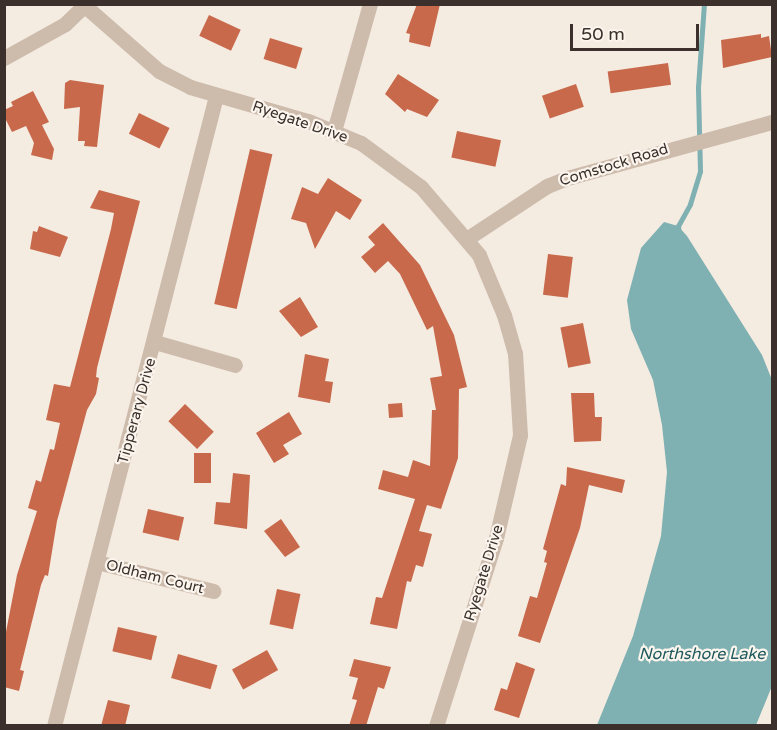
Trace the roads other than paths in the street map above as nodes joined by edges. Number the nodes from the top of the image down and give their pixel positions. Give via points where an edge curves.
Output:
1 (370, 4) edge
2 (85, 5) edge
3 (4, 58) edge
4 (216, 96) junction
5 (772, 122) edge
6 (334, 130) junction
7 (468, 238) junction
8 (155, 342) junction
9 (236, 365) dead end
10 (97, 562) junction
11 (213, 591) dead end
12 (54, 726) edge
13 (435, 726) edge

1 - 6 street
2 - 3 street via 65,24
2 - 4 street, Ryegate Drive via 159,71
4 - 6 street, Ryegate Drive
4 - 8 street, Tipperary Drive
5 - 7 street, Comstock Road via 567,178 547,186
6 - 7 street, Ryegate Drive via 361,142 421,187
7 - 13 street, Ryegate Drive via 493,285 507,324 520,394 520,435 496,538
8 - 9 street
8 - 10 street, Tipperary Drive
10 - 11 street, Oldham Court
10 - 12 street, Tipperary Drive

